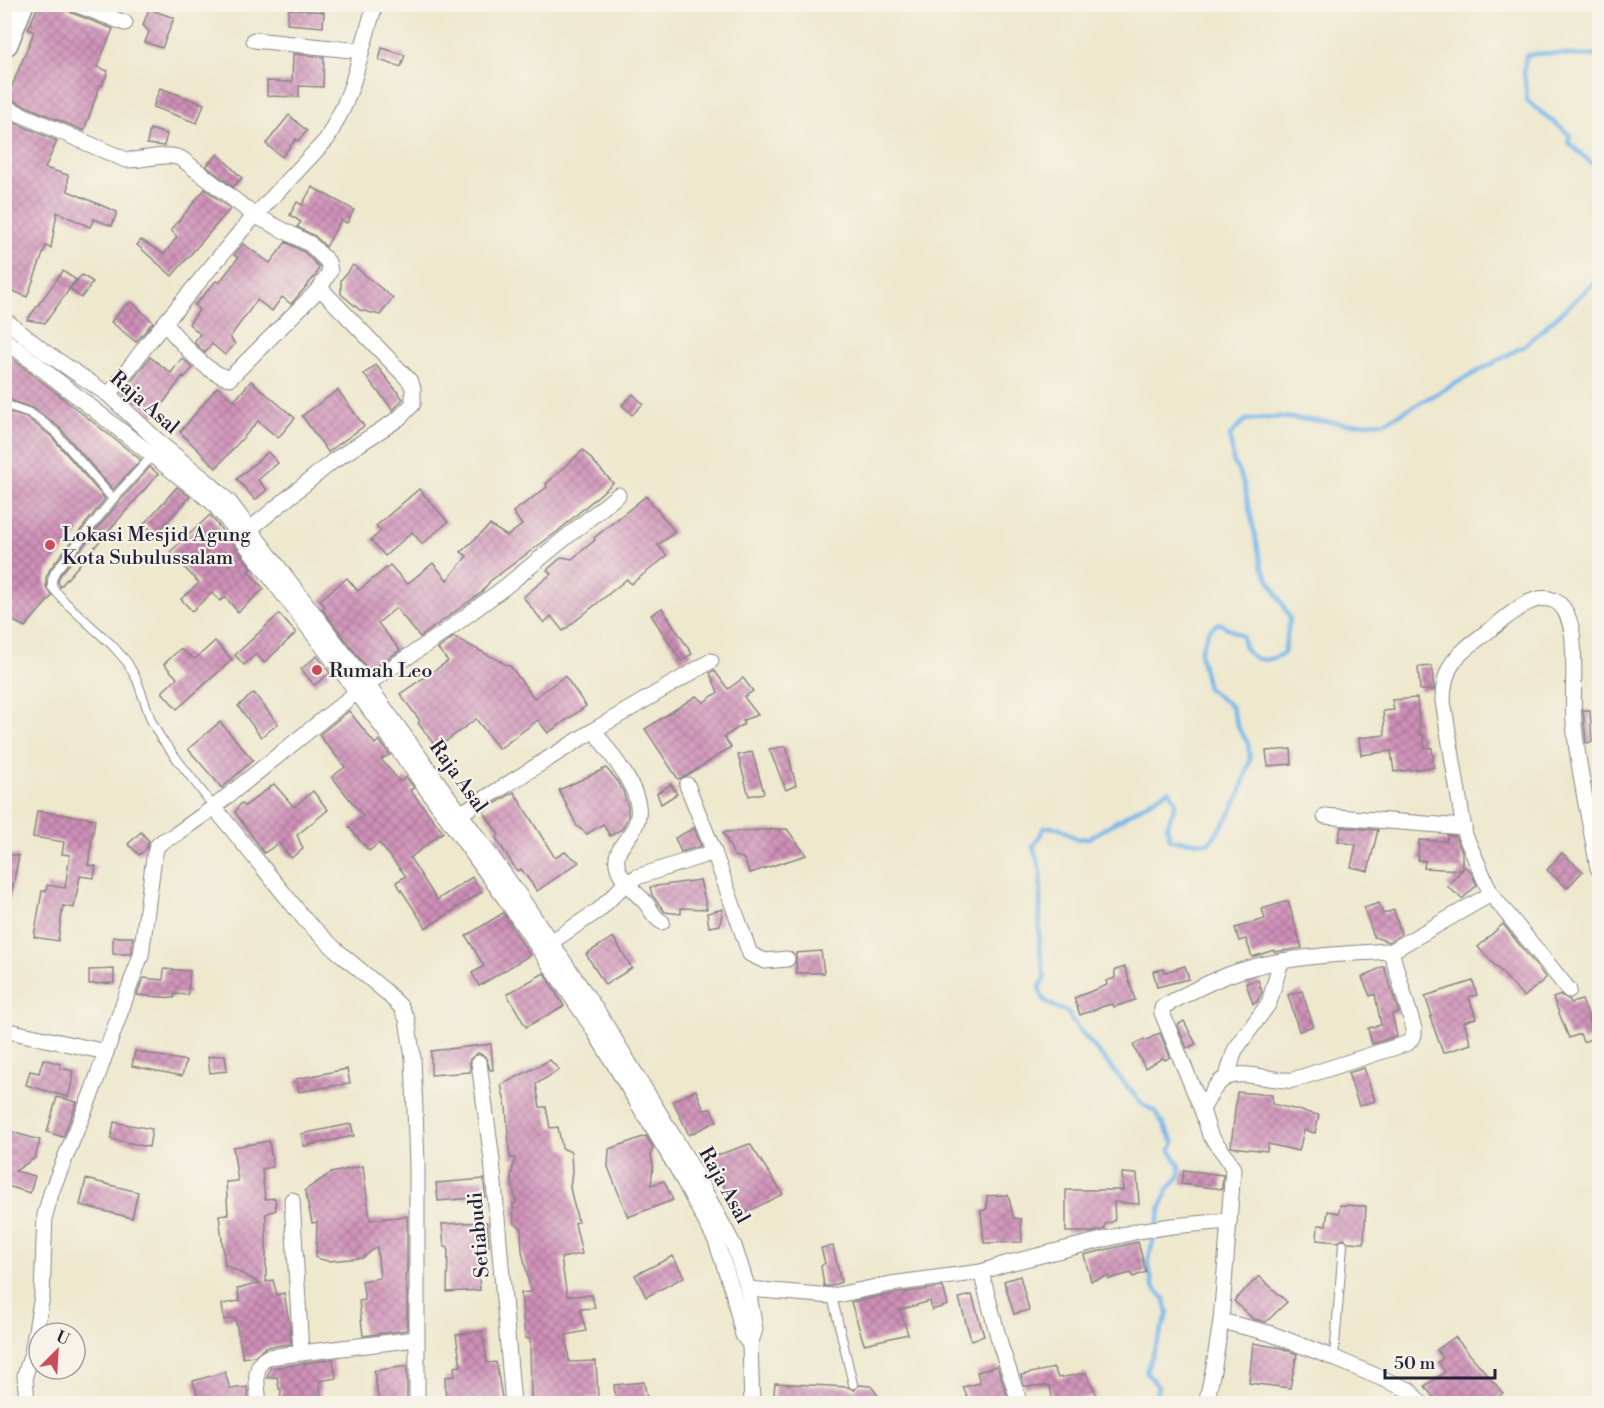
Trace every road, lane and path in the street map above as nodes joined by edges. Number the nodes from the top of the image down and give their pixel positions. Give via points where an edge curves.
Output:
1 (19, 4) edge
2 (75, 4) edge
3 (375, 4) edge
4 (125, 23) dead end
5 (254, 40) dead end
6 (4, 42) edge
7 (361, 51) junction
8 (4, 107) edge
9 (255, 215) junction
10 (320, 288) junction
11 (4, 319) edge
12 (165, 324) junction
13 (4, 339) edge
14 (109, 395) junction
15 (4, 404) edge
16 (157, 450) junction
17 (618, 495) dead end
18 (113, 499) junction
19 (250, 529) junction
20 (711, 661) dead end
21 (362, 688) junction
22 (594, 730) junction
23 (687, 784) dead end
24 (214, 807) junction
25 (460, 814) junction
26 (1324, 816) dead end
27 (1464, 826) junction
28 (714, 852) junction
29 (1594, 867) edge
30 (626, 883) junction
31 (1491, 894) junction
32 (662, 922) dead end
33 (545, 946) junction
34 (1390, 952) junction
35 (787, 959) dead end
36 (1281, 961) junction
37 (1569, 990) dead end
38 (4, 1030) edge
39 (106, 1052) junction
40 (479, 1063) dead end
41 (1227, 1076) junction
42 (1202, 1110) junction
43 (292, 1200) dead end
44 (1229, 1221) junction
45 (1343, 1245) dead end
46 (981, 1272) junction
47 (748, 1289) junction
48 (832, 1296) junction
49 (1221, 1321) junction
50 (416, 1339) junction
51 (750, 1345) junction
52 (301, 1352) junction
53 (1334, 1358) junction
54 (853, 1384) dead end
55 (27, 1404) edge
56 (259, 1404) edge
57 (417, 1404) edge
58 (513, 1404) edge
59 (752, 1404) edge
60 (1020, 1404) edge
61 (1206, 1404) edge
62 (1421, 1404) edge

1 - 6 highway
2 - 4 street
3 - 7 street
5 - 7 street
7 - 9 street via 352,86 327,139
8 - 9 street via 126,160 176,156
9 - 10 street via 310,244 328,262 330,271
9 - 12 street
10 - 12 street via 230,378 210,371
10 - 19 street via 409,380 413,404 398,419 333,461
11 - 14 street, Raja Asal
12 - 14 street
13 - 16 street, Raja Asal
14 - 16 street, Raja Asal
15 - 18 lane via 30,413 55,432
16 - 18 lane
16 - 19 street, Raja Asal via 220,492
16 - 21 street, Raja Asal via 220,511
17 - 21 street via 505,587
18 - 24 lane via 55,572 52,586 127,663 160,737
19 - 21 street, Raja Asal
20 - 22 street
21 - 24 street
21 - 25 street, Raja Asal
21 - 33 street, Raja Asal via 500,891
22 - 25 street
22 - 30 street via 638,803 638,822 617,856
23 - 28 street
24 - 39 street via 163,841 155,851 141,955
24 - 50 street via 306,921 386,992 407,1019 413,1058 417,1164
25 - 33 street, Raja Asal
26 - 27 street
27 - 29 street via 1443,683 1464,649 1520,608 1544,597 1556,601 1565,611 1572,631 1574,724
27 - 31 street
28 - 30 street
28 - 35 street via 750,954 765,961
30 - 32 street
30 - 33 street via 599,910
31 - 34 street
31 - 37 street
33 - 47 street, Raja Asal via 601,1017 690,1164 734,1246
33 - 51 street, Raja Asal via 678,1170 721,1253 743,1335
34 - 36 street
34 - 41 street via 1414,1029 1408,1043 1293,1080
36 - 41 street via 1269,1002 1235,1050
36 - 42 street via 1228,975 1162,1008
38 - 39 street
39 - 55 street via 45,1215 42,1296 25,1375
40 - 58 street, Setiabudi via 492,1160
41 - 42 street via 1215,1086
42 - 44 street via 1210,1135 1233,1169
43 - 52 street
44 - 46 street via 1138,1231
44 - 49 street
45 - 53 lane
46 - 48 street
46 - 60 street
47 - 48 street
47 - 51 street, Raja Asal via 754,1329
48 - 54 lane
49 - 53 street
49 - 61 street
50 - 52 street
50 - 57 street
51 - 59 street, Raja Asal
52 - 56 street via 268,1357 261,1362 257,1370
53 - 62 street via 1409,1390

